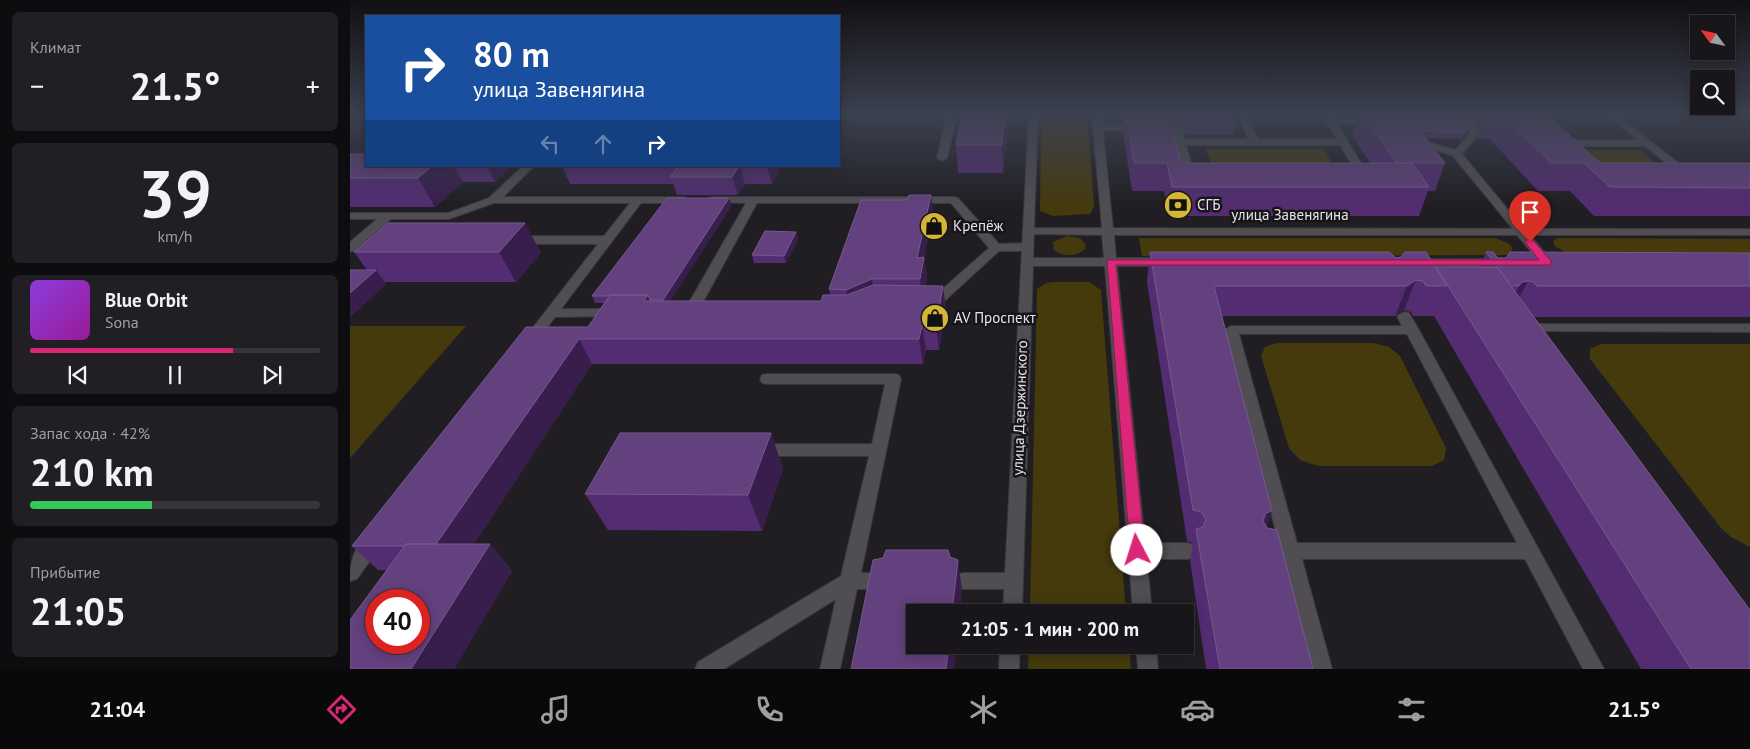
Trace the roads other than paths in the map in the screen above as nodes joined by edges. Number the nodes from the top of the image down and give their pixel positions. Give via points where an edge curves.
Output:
1 (945, 145) edge
2 (1032, 145) edge
3 (1100, 145) edge
4 (1181, 145) edge
5 (1346, 145) edge
6 (1429, 145) edge
7 (1465, 145) edge
8 (1554, 145) edge
9 (1650, 145) edge
10 (1457, 154) junction
11 (1565, 156) edge
12 (942, 158) dead end
13 (528, 167) edge
14 (1675, 180) edge
15 (1201, 183) edge
16 (1358, 183) edge
17 (493, 200) junction
18 (638, 200) junction
19 (753, 200) junction
20 (350, 216) edge
21 (388, 216) junction
22 (449, 216) junction
23 (1028, 231) junction
24 (1108, 231) junction
25 (451, 232) edge
26 (1521, 232) junction
27 (1750, 232) edge
28 (500, 240) edge
29 (607, 240) junction
30 (350, 248) edge
31 (996, 248) junction
32 (1027, 255) junction
33 (1111, 262) junction
34 (1176, 262) edge
35 (1405, 263) edge
36 (1474, 263) junction
37 (1511, 263) edge
38 (1529, 263) edge
39 (1552, 263) joint
40 (1485, 278) edge
41 (914, 303) edge
42 (551, 313) junction
43 (630, 313) edge
44 (709, 314) edge
45 (1750, 328) edge
46 (1531, 344) edge
47 (517, 356) edge
48 (767, 379) dead end
49 (745, 450) edge
50 (878, 450) junction
51 (383, 530) edge
52 (1137, 550) junction
53 (1188, 551) dead end
54 (1264, 551) edge
55 (1291, 551) junction
56 (1531, 551) junction
57 (350, 573) edge
58 (849, 580) junction
59 (883, 580) edge
60 (963, 581) dead end
61 (1013, 581) junction
62 (1012, 604) edge
63 (1142, 604) edge
64 (1010, 654) edge
65 (1147, 654) edge
66 (705, 669) edge
67 (830, 669) edge
68 (1009, 669) edge
69 (1148, 669) edge
70 (1322, 669) edge
71 (1594, 669) edge

1 - 12 street
2 - 23 street, улица Дзержинского
3 - 24 street
4 - 15 street via 1191,183
5 - 16 street via 1368,183
6 - 10 street
7 - 10 street
8 - 11 street
9 - 14 street via 1694,180
10 - 26 street
13 - 17 street
17 - 18 street
17 - 22 street
18 - 19 street
18 - 29 street
19 - 31 street via 954,200
19 - 44 street via 685,314
20 - 21 street
21 - 22 street
21 - 30 street
22 - 25 street
23 - 24 street, улица Завенягина
23 - 32 street, улица Дзержинского
24 - 26 street, улица Завенягина
24 - 33 street
26 - 27 street, улица Завенягина
26 - 39 street
28 - 29 street
29 - 42 street
31 - 32 street
31 - 41 street via 934,303
32 - 33 street
32 - 61 street, улица Дзержинского
33 - 34 street
33 - 52 street
35 - 36 street
36 - 37 street
36 - 40 street
38 - 39 street
42 - 43 street
42 - 47 street
45 - 46 street via 1516,322
48 - 50 street via 894,379
49 - 50 street
50 - 58 street
51 - 57 street
52 - 53 street
52 - 63 street
54 - 55 street
55 - 56 street
55 - 56 street via 1231,330 1408,323
55 - 70 street
56 - 71 street
58 - 59 street
58 - 66 street
58 - 67 street
60 - 61 street
61 - 62 street, улица Дзержинского
64 - 68 street
65 - 69 street

